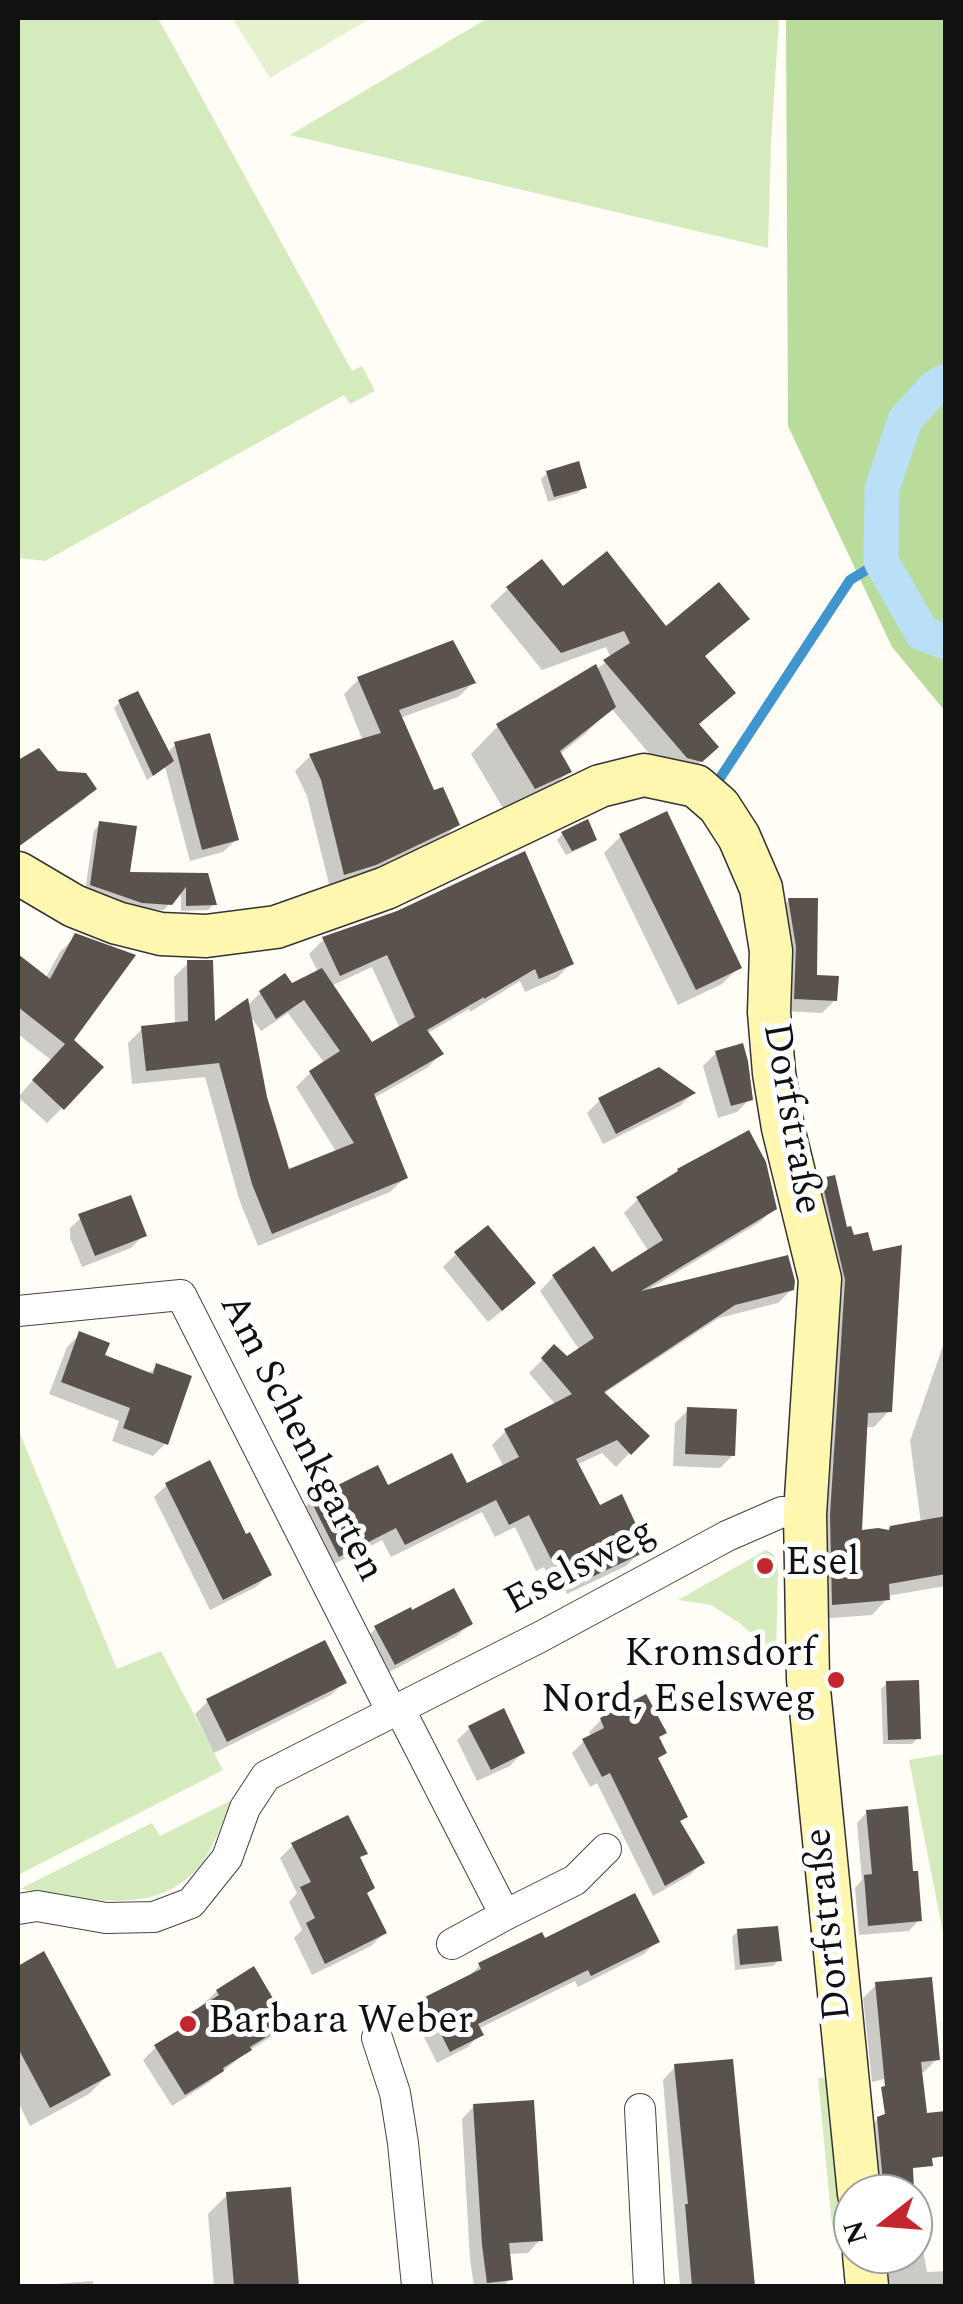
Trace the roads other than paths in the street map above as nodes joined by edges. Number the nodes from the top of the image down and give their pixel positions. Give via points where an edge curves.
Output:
1 (18, 872) edge
2 (18, 1310) edge
3 (805, 1514) junction
4 (395, 1710) junction
5 (606, 1850) dead end
6 (18, 1909) edge
7 (505, 1915) junction
8 (452, 1944) dead end
9 (377, 2038) dead end
10 (640, 2108) dead end
11 (857, 2174) edge
12 (417, 2286) edge
13 (648, 2286) edge

1 - 3 street, Dorfstraße via 74,906 161,934 276,928 386,888 600,786 644,775 696,786 739,837 760,888 771,951 774,1073 820,1279
2 - 4 street, Am Schenkgarten via 182,1295
3 - 4 street, Eselsweg via 782,1512 727,1536
3 - 11 street, Dorfstraße via 808,1679
4 - 6 street, Eselsweg via 266,1776 245,1808 228,1858 191,1903 154,1917
4 - 7 street
5 - 7 street via 575,1880
7 - 8 street
9 - 12 street via 403,2143
10 - 13 street

